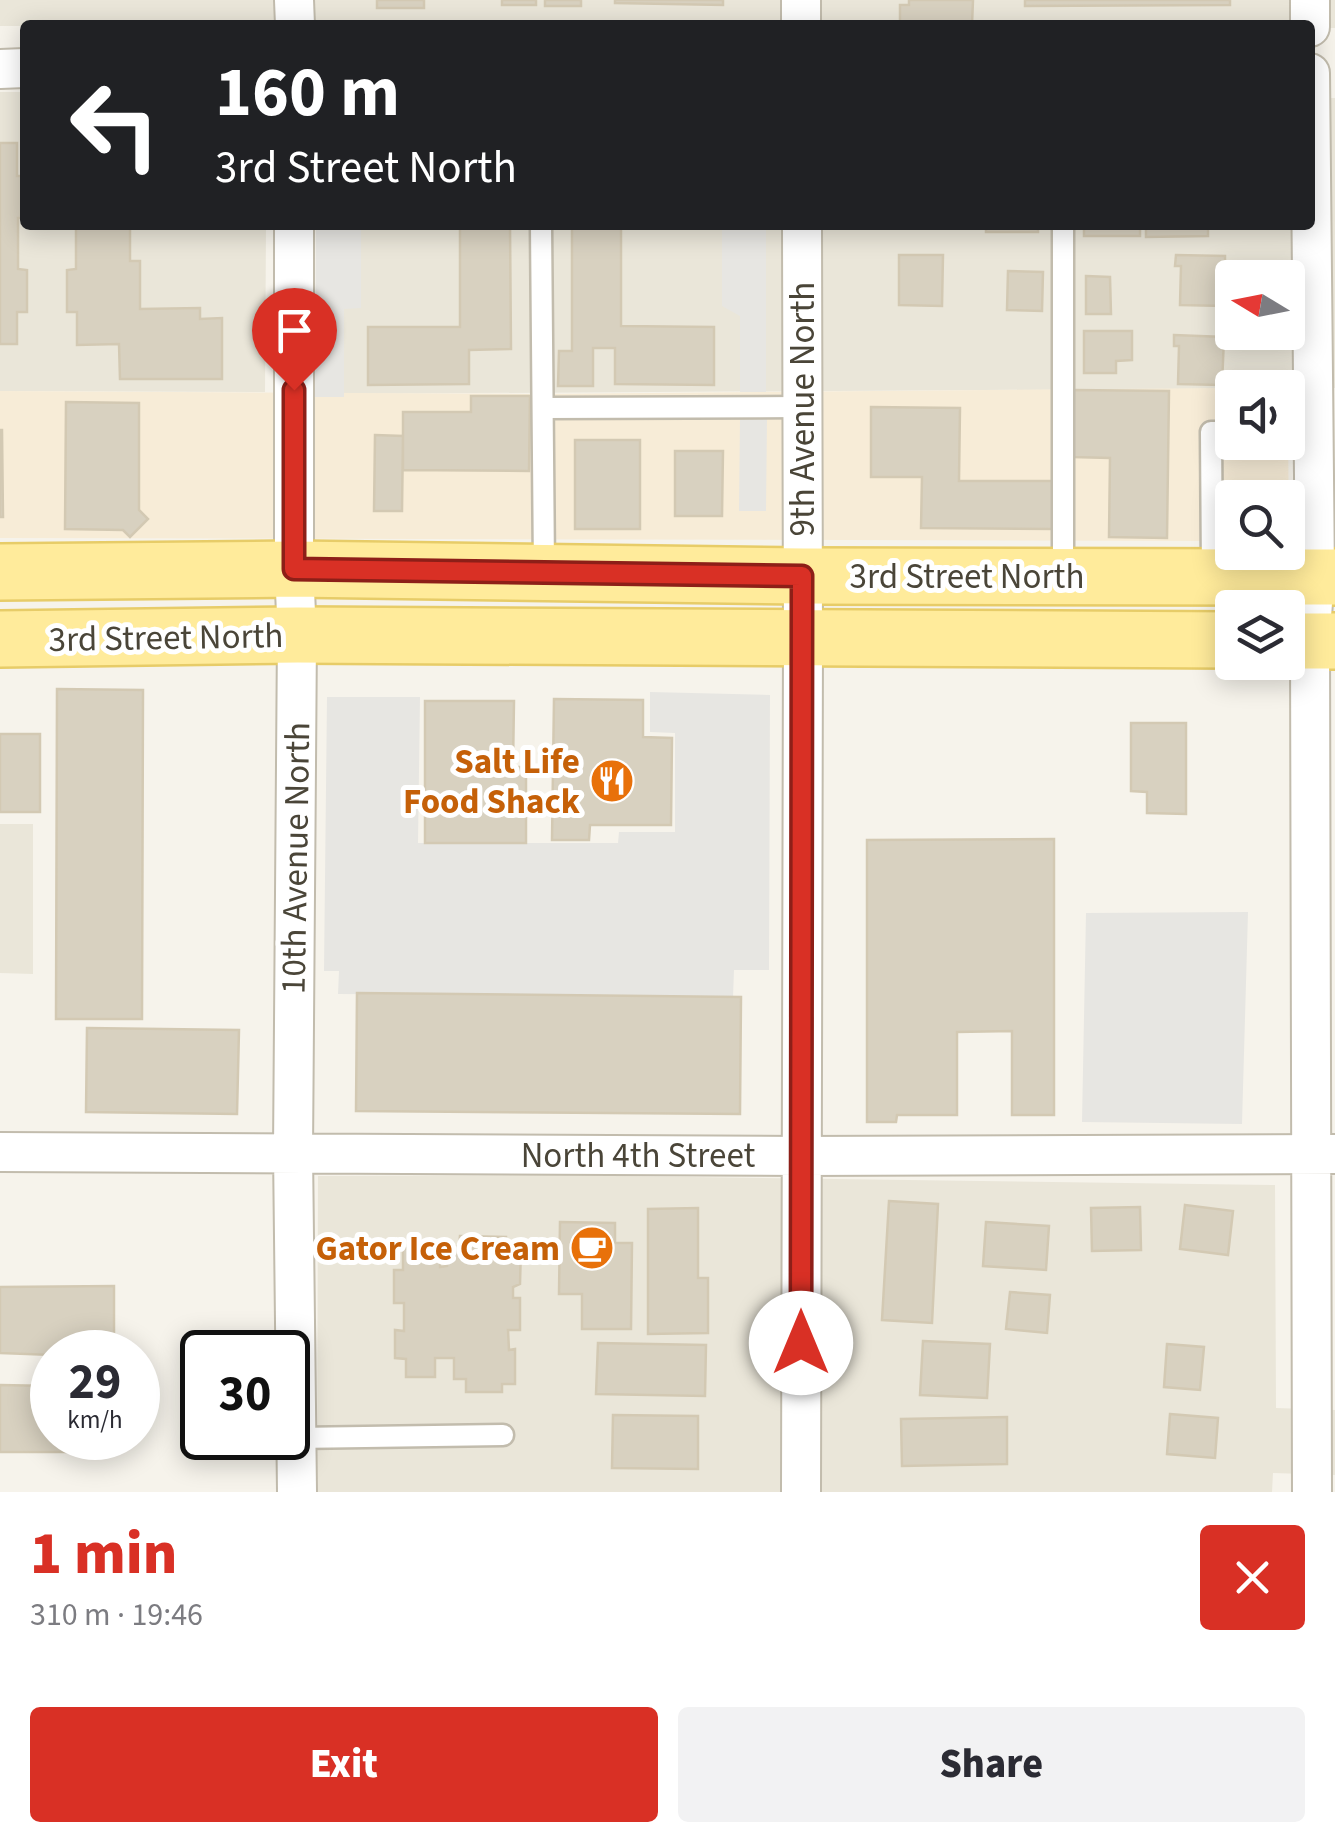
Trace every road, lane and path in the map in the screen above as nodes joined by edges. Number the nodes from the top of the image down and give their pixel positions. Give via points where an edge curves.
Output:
1 (294, 230) edge
2 (541, 230) edge
3 (802, 230) edge
4 (1063, 230) edge
5 (1306, 230) edge
6 (1302, 370) edge
7 (802, 407) junction
8 (543, 408) junction
9 (1215, 432) edge
10 (1305, 460) edge
11 (294, 569) junction
12 (0, 572) edge
13 (544, 572) junction
14 (802, 576) junction
15 (1063, 576) junction
16 (1212, 576) junction
17 (1325, 577) edge
18 (298, 635) junction
19 (804, 638) junction
20 (0, 639) edge
21 (1215, 640) edge
22 (1311, 641) edge
23 (0, 1152) edge
24 (293, 1152) junction
25 (1324, 1154) edge
26 (801, 1156) junction
27 (295, 1330) edge
28 (503, 1435) dead end
29 (310, 1438) edge
30 (296, 1460) edge
31 (297, 1492) edge
32 (801, 1492) edge
33 (1312, 1492) edge

1 - 11 street, 10th Avenue North
2 - 8 lane
3 - 7 street, 9th Avenue North
4 - 15 lane
5 - 6 street
7 - 8 lane
7 - 14 street, 9th Avenue North
8 - 13 lane
9 - 16 lane
10 - 17 street
11 - 12 main road, 3rd Street North
11 - 13 main road, 3rd Street North
11 - 18 street, 10th Avenue North
13 - 14 main road, 3rd Street North
14 - 15 main road, 3rd Street North
14 - 19 street, 9th Avenue North
15 - 16 main road, 3rd Street North
16 - 17 main road, 3rd Street North
17 - 22 street
18 - 19 main road, 3rd Street North
18 - 20 main road, 3rd Street North
18 - 24 street, 10th Avenue North
19 - 21 main road, 3rd Street North
19 - 26 street, 9th Avenue North
22 - 25 street
23 - 24 street, North 4th Street
24 - 26 street, North 4th Street
24 - 27 street, 10th Avenue North
25 - 26 street, North 4th Street
25 - 33 street
26 - 32 street, 9th Avenue North
28 - 29 lane
30 - 31 street, 10th Avenue North

